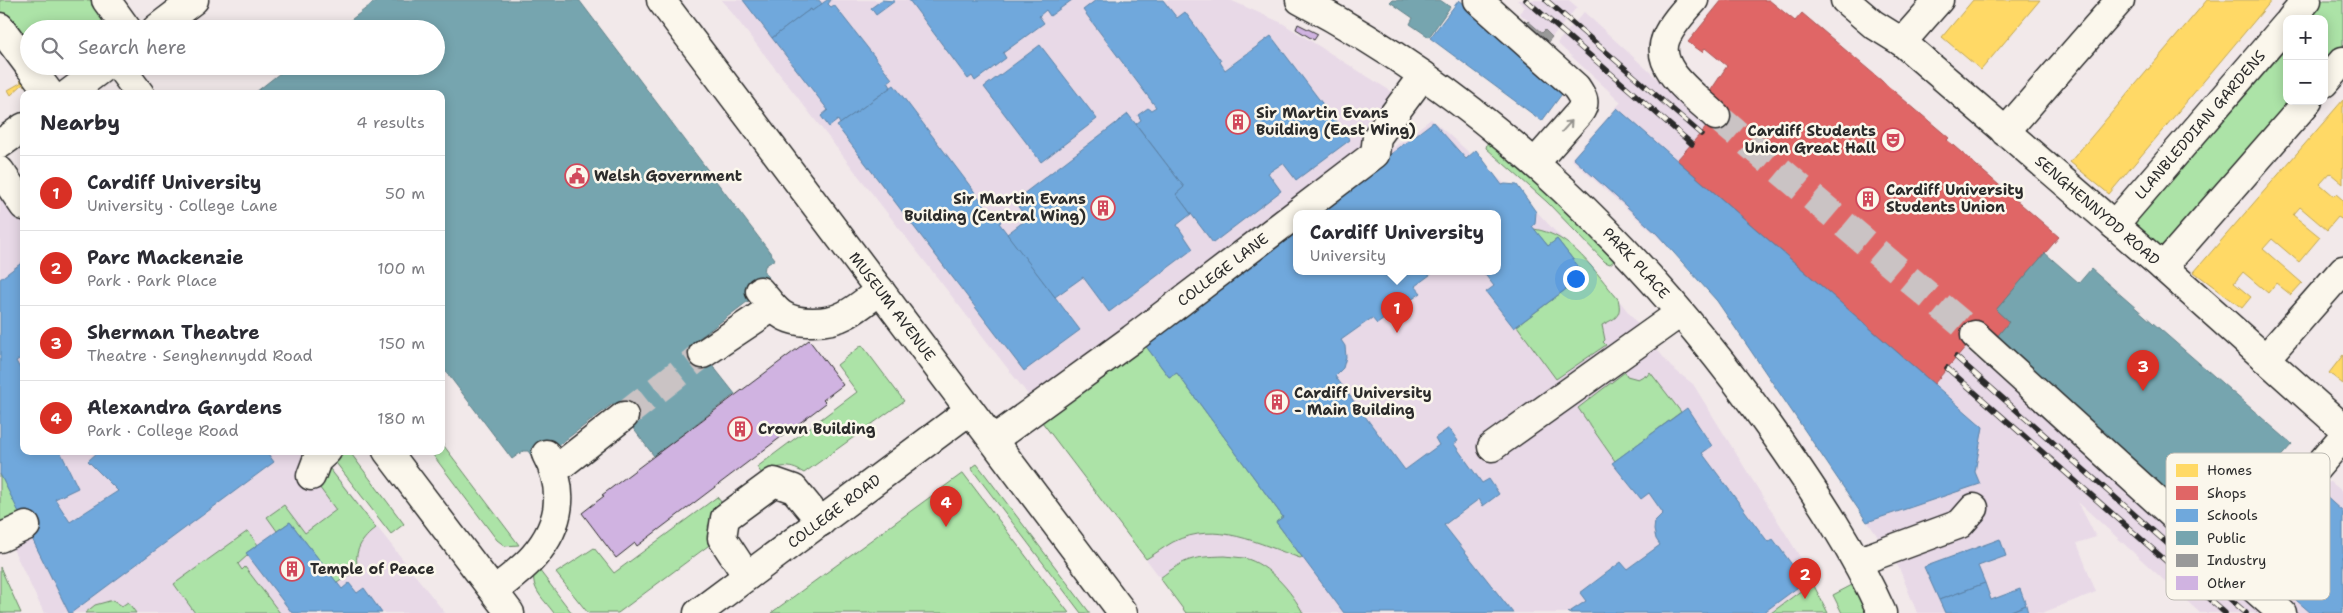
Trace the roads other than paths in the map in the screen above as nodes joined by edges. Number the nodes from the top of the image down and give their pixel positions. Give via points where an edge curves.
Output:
1 (106, 0) edge
2 (194, 0) edge
3 (661, 0) edge
4 (1300, 0) edge
5 (1478, 0) edge
6 (1694, 0) edge
7 (1939, 0) edge
8 (2120, 0) edge
9 (2307, 0) edge
10 (1847, 1) edge
11 (2294, 15) edge
12 (121, 20) edge
13 (168, 20) edge
14 (0, 27) edge
15 (2283, 29) edge
16 (1902, 42) junction
17 (20, 54) edge
18 (2343, 61) edge
19 (36, 75) edge
20 (96, 75) edge
21 (126, 75) edge
22 (1423, 75) junction
23 (2328, 78) edge
24 (47, 90) edge
25 (81, 90) edge
26 (137, 90) edge
27 (2304, 105) edge
28 (1716, 116) tunnel mouth
29 (20, 129) edge
30 (2005, 132) junction
31 (0, 144) edge
32 (1536, 163) junction
33 (0, 171) edge
34 (20, 200) edge
35 (1301, 210) edge
36 (1293, 216) edge
37 (2114, 225) junction
38 (2162, 267) junction
39 (2343, 270) edge
40 (880, 290) junction
41 (1680, 313) junction
42 (1975, 335) tunnel mouth
43 (703, 354) tunnel mouth
44 (2266, 359) junction
45 (970, 410) junction
46 (624, 416) tunnel mouth
47 (2343, 428) edge
48 (2343, 437) edge
49 (993, 440) junction
50 (1492, 447) dead end
51 (2329, 453) edge
52 (390, 455) edge
53 (1974, 508) dead end
54 (2166, 509) edge
55 (821, 522) junction
56 (26, 526) dead end
57 (0, 538) edge
58 (1857, 562) junction
59 (747, 576) junction
60 (494, 591) junction
61 (2267, 600) edge
62 (510, 613) edge
63 (698, 613) edge
64 (1123, 613) edge
65 (1882, 613) edge
66 (2282, 613) edge

1 - 12 street
2 - 13 street
3 - 40 street, MUSEUM AVENUE
4 - 22 street, PARK PLACE
32 -> 5 street via 1579,114 1584,107 1584,97
6 - 28 street via 1670,29 1663,52 1676,78
7 - 16 street
8 - 30 street
9 - 11 street
10 - 16 street, SENGHENNYDD ROAD via 1873,24
14 - 17 street
15 - 37 street, LLANBLEDDIAN GARDENS
16 - 30 street, SENGHENNYDD ROAD
18 - 23 street
19 - 24 street
20 - 25 street
21 - 26 street
22 - 32 street, PARK PLACE via 1469,107
22 - 35 street, COLLEGE LANE via 1378,137 1375,154
27 - 38 street
29 - 31 street
30 - 37 street, SENGHENNYDD ROAD
32 - 41 street, PARK PLACE via 1612,238
33 - 34 street
36 - 49 street, COLLEGE LANE
37 - 38 street, SENGHENNYDD ROAD
38 - 44 street, SENGHENNYDD ROAD
39 - 44 street
40 - 43 street via 844,316 825,321 795,320 783,315 767,299
40 - 45 street, MUSEUM AVENUE
41 - 50 street
41 - 58 street, PARK PLACE via 1753,404 1822,503
42 - 54 street
44 - 47 street, SENGHENNYDD ROAD
45 - 49 street, MUSEUM AVENUE
45 - 55 street, COLLEGE ROAD
46 - 60 street via 551,462 558,496 556,523 534,556
48 - 51 street
49 - 64 street, MUSEUM AVENUE
52 - 60 street
53 - 58 street via 1960,524
55 - 59 street, COLLEGE ROAD
55 - 59 street via 794,489 774,482 725,518 722,538
56 - 57 street
58 - 65 street, PARK PLACE
59 - 63 street, COLLEGE ROAD
60 - 62 street
61 - 66 street

